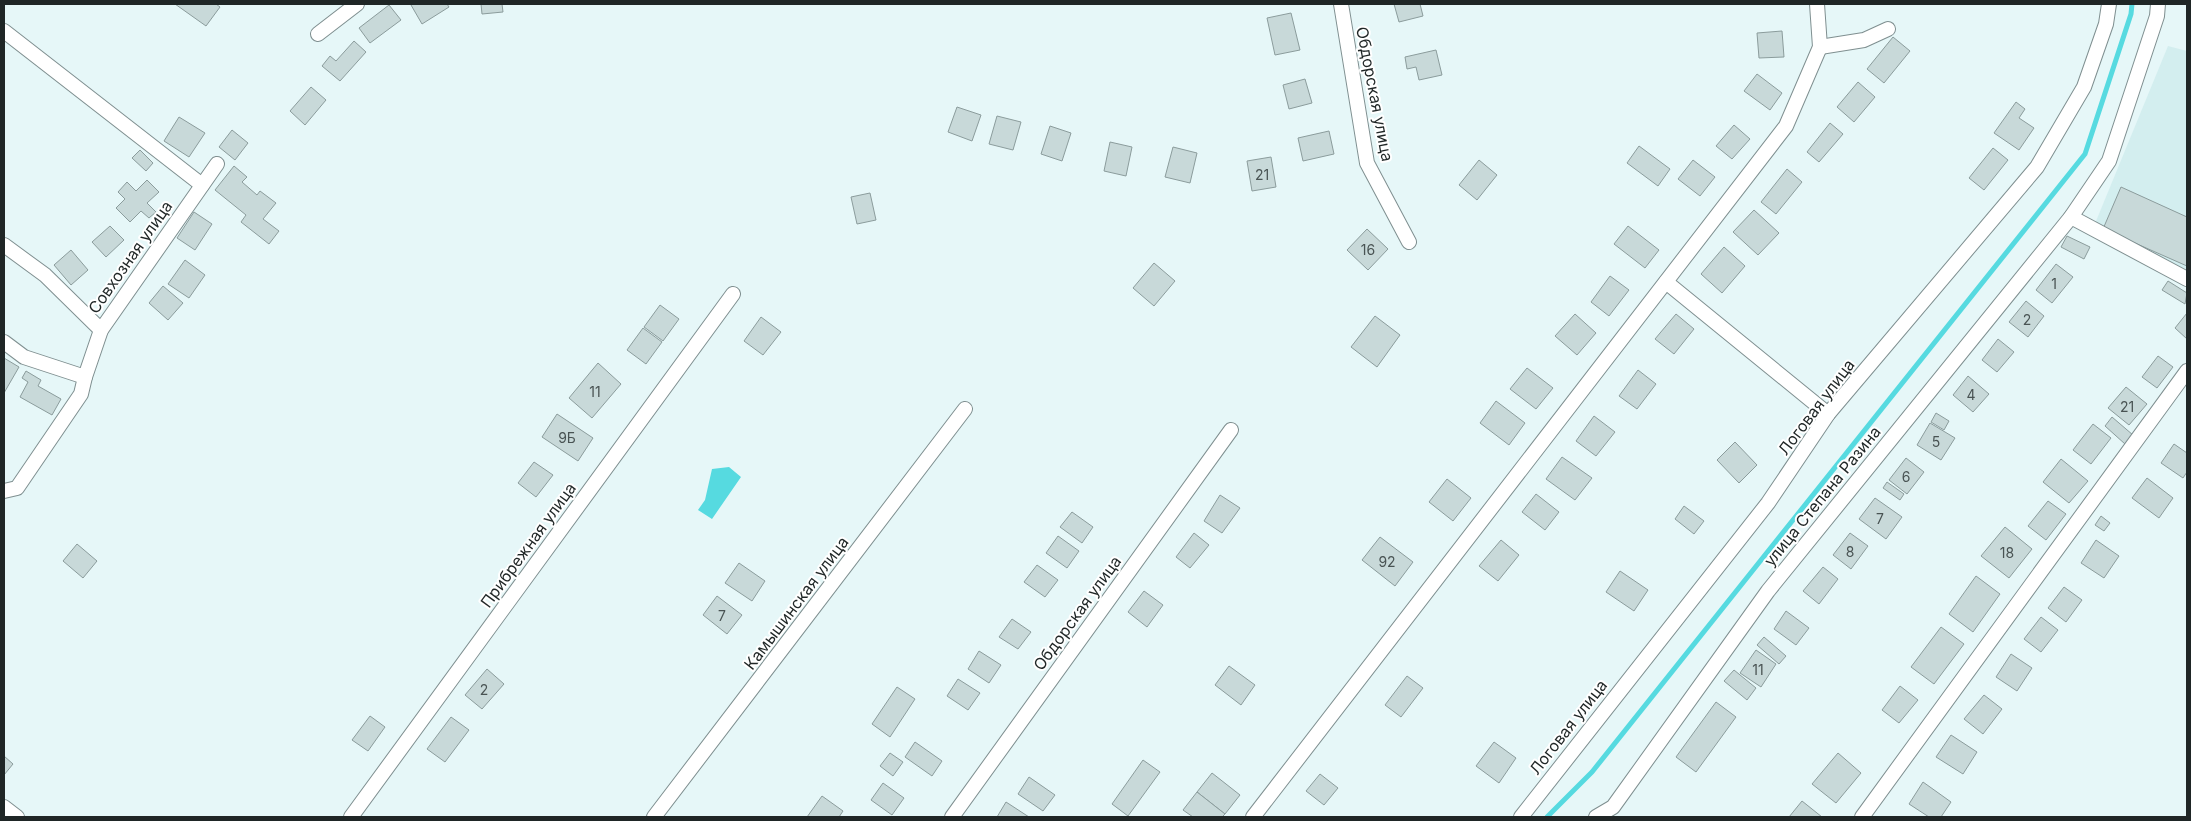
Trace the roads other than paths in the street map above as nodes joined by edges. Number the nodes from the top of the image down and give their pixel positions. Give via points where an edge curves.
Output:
1 (357, 4) edge
2 (1341, 4) edge
3 (1817, 4) edge
4 (2109, 4) edge
5 (2158, 4) edge
6 (1888, 30) dead end
7 (4, 31) edge
8 (318, 34) dead end
9 (1820, 47) junction
10 (217, 164) dead end
11 (202, 185) junction
12 (2071, 217) junction
13 (1409, 242) dead end
14 (4, 245) edge
15 (2187, 278) edge
16 (1666, 282) junction
17 (734, 294) dead end
18 (101, 330) junction
19 (4, 342) edge
20 (2187, 371) edge
21 (85, 377) junction
22 (966, 409) dead end
23 (1828, 414) junction
24 (1231, 430) dead end
25 (4, 491) edge
26 (4, 807) edge
27 (1616, 812) edge
28 (17, 817) edge
29 (351, 817) edge
30 (654, 817) edge
31 (952, 817) edge
32 (1253, 817) edge
33 (1521, 817) edge
34 (1596, 817) edge
35 (1862, 817) edge

1 - 8 street
2 - 13 street, Обдорская улица via 1367,163
3 - 9 street
4 - 23 street, Логовая улица via 2106,24 2084,88 2036,167
5 - 12 street, улица Степана Разина via 2157,16 2110,161
6 - 9 street via 1864,40
7 - 11 street
9 - 16 street via 1786,126
10 - 11 street, Совхозная улица
11 - 18 street, Совхозная улица
12 - 15 street
12 - 27 street, улица Степана Разина via 1768,591
14 - 18 street via 45,275
16 - 23 street
16 - 32 street
17 - 29 street, Прибрежная улица
18 - 21 street, Совхозная улица
19 - 21 street via 24,357
20 - 35 street
21 - 25 street, Совхозная улица via 81,394 17,488
22 - 30 street, Камышинская улица
23 - 33 street, Логовая улица via 1768,503
24 - 31 street, Обдорская улица
26 - 28 street
27 - 34 street, улица Степана Разина

